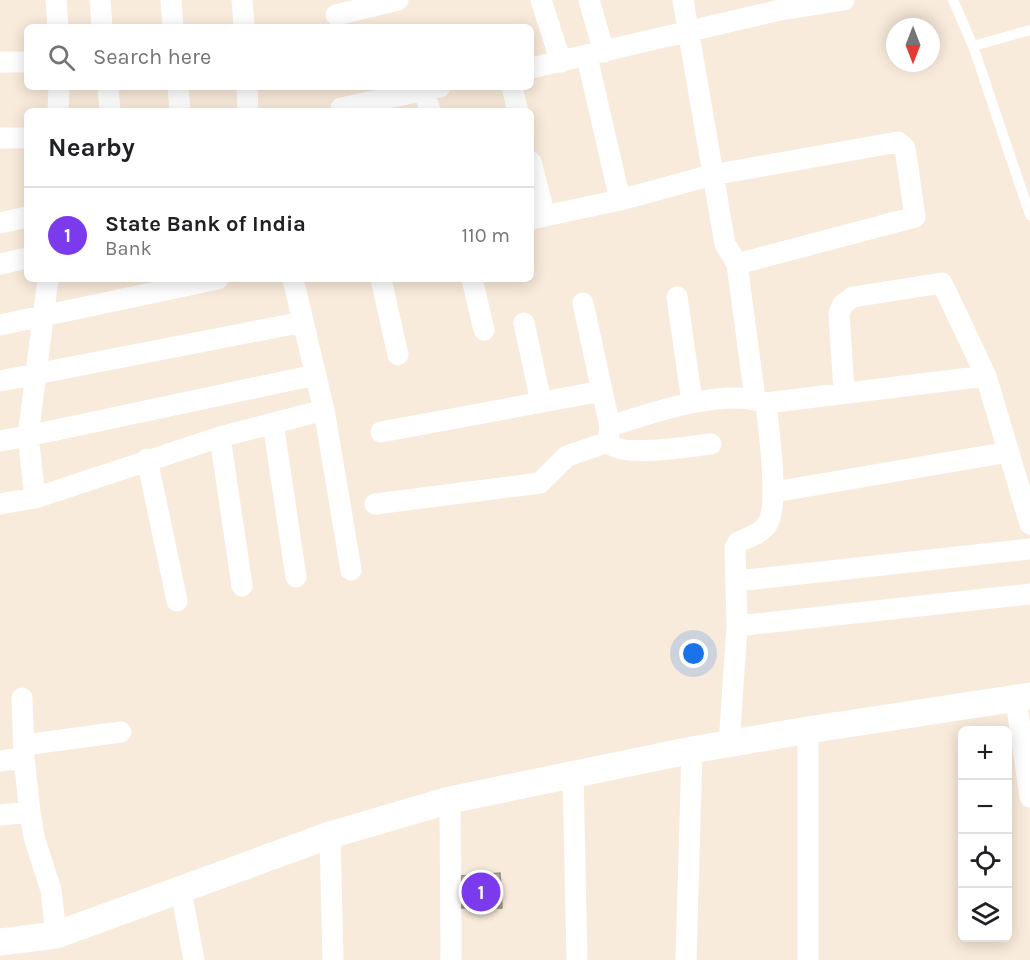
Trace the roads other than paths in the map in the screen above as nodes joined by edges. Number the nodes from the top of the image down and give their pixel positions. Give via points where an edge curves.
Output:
1 (56, 0) edge
2 (100, 0) edge
3 (171, 0) edge
4 (242, 0) edge
5 (398, 0) edge
6 (541, 0) edge
7 (589, 0) edge
8 (683, 0) edge
9 (844, 0) edge
10 (953, 0) edge
11 (779, 5) edge
12 (336, 15) dead end
13 (58, 24) edge
14 (102, 24) edge
15 (173, 24) edge
16 (244, 24) edge
17 (688, 30) junction
18 (1030, 30) edge
19 (973, 46) junction
20 (595, 54) junction
21 (0, 62) edge
22 (24, 62) edge
23 (561, 62) junction
24 (534, 67) edge
25 (59, 90) edge
26 (108, 90) edge
27 (178, 90) edge
28 (247, 90) edge
29 (427, 90) edge
30 (432, 90) edge
31 (513, 90) edge
32 (58, 108) edge
33 (110, 108) edge
34 (180, 108) edge
35 (248, 108) edge
36 (341, 108) edge
37 (430, 108) edge
38 (517, 108) edge
39 (0, 138) edge
40 (24, 138) edge
41 (712, 175) junction
42 (534, 186) edge
43 (620, 200) junction
44 (1030, 215) edge
45 (16, 217) edge
46 (538, 218) edge
47 (0, 223) edge
48 (24, 259) edge
49 (0, 264) edge
50 (737, 264) junction
51 (48, 282) edge
52 (204, 282) edge
53 (294, 282) edge
54 (382, 282) edge
55 (473, 282) edge
56 (677, 297) dead end
57 (583, 303) dead end
58 (42, 317) junction
59 (303, 322) junction
60 (524, 323) dead end
61 (0, 325) edge
62 (484, 330) dead end
63 (398, 355) dead end
64 (34, 374) junction
65 (315, 375) junction
66 (986, 376) junction
67 (0, 381) edge
68 (602, 391) junction
69 (844, 392) junction
70 (761, 401) junction
71 (541, 402) junction
72 (692, 402) junction
73 (324, 410) junction
74 (273, 423) junction
75 (381, 432) dead end
76 (609, 434) junction
77 (28, 436) junction
78 (220, 437) junction
79 (0, 441) edge
80 (711, 444) dead end
81 (1009, 452) junction
82 (147, 459) junction
83 (774, 492) junction
84 (35, 498) junction
85 (0, 504) edge
86 (375, 504) dead end
87 (1030, 524) edge
88 (1030, 549) edge
89 (351, 570) dead end
90 (296, 577) dead end
91 (737, 581) junction
92 (242, 586) dead end
93 (1030, 594) edge
94 (177, 601) dead end
95 (737, 626) junction
96 (22, 698) dead end
97 (1023, 698) edge
98 (808, 730) junction
99 (121, 732) dead end
100 (729, 745) junction
101 (692, 750) junction
102 (24, 752) junction
103 (0, 761) edge
104 (573, 775) junction
105 (1030, 797) edge
106 (450, 800) junction
107 (30, 812) junction
108 (0, 815) edge
109 (330, 835) junction
110 (181, 891) junction
111 (56, 935) junction
112 (0, 942) edge
113 (194, 960) edge
114 (333, 960) edge
115 (451, 960) edge
116 (577, 960) edge
117 (686, 960) edge
118 (808, 960) edge

1 - 13 street
2 - 14 street
3 - 15 street
4 - 16 street
5 - 12 street
6 - 23 street
7 - 20 street
8 - 17 street
9 - 11 street
10 - 19 lane
11 - 17 street
17 - 20 street
17 - 41 street
18 - 19 lane
19 - 44 lane
20 - 23 street
20 - 43 street
21 - 22 street
23 - 24 street
25 - 32 street
26 - 33 street
27 - 34 street
28 - 35 street
29 - 36 street
30 - 37 street
31 - 38 street
39 - 40 street
41 - 43 street
41 - 50 street via 725,244
41 - 50 street via 898,142 905,148 915,217
42 - 46 street
43 - 46 street
45 - 47 street
48 - 49 street
50 - 70 street
51 - 58 street
52 - 58 street
53 - 59 street
54 - 63 street
55 - 62 street
56 - 72 street
57 - 68 street
58 - 61 street
58 - 64 street
59 - 64 street
59 - 65 street
60 - 71 street
64 - 67 street
64 - 77 street
65 - 73 street
65 - 77 street
66 - 69 street
66 - 69 street via 944,284 939,282 853,297 843,304 839,313
66 - 81 street
68 - 71 street
68 - 76 street
69 - 70 street
70 - 72 street
70 - 83 street
71 - 75 street
72 - 76 street
73 - 74 street
73 - 89 street
74 - 78 street
74 - 90 street
76 - 80 street via 611,447 619,450
76 - 86 street via 567,456 540,483
77 - 79 street
77 - 84 street
78 - 82 street
78 - 92 street
81 - 83 street
81 - 87 street
82 - 84 street
82 - 94 street
83 - 91 street via 768,525 737,544
84 - 85 street
88 - 91 street
91 - 95 street
93 - 95 street
95 - 100 street
96 - 102 street
97 - 98 street
97 - 105 street
98 - 100 street
98 - 118 street
99 - 102 street
100 - 101 street
101 - 104 street
101 - 117 street
102 - 103 street
102 - 107 street
104 - 106 street
104 - 116 street
106 - 109 street
106 - 115 street
107 - 108 street
107 - 111 street via 51,891
109 - 110 street
109 - 114 street
110 - 111 street
110 - 113 street
111 - 112 street

